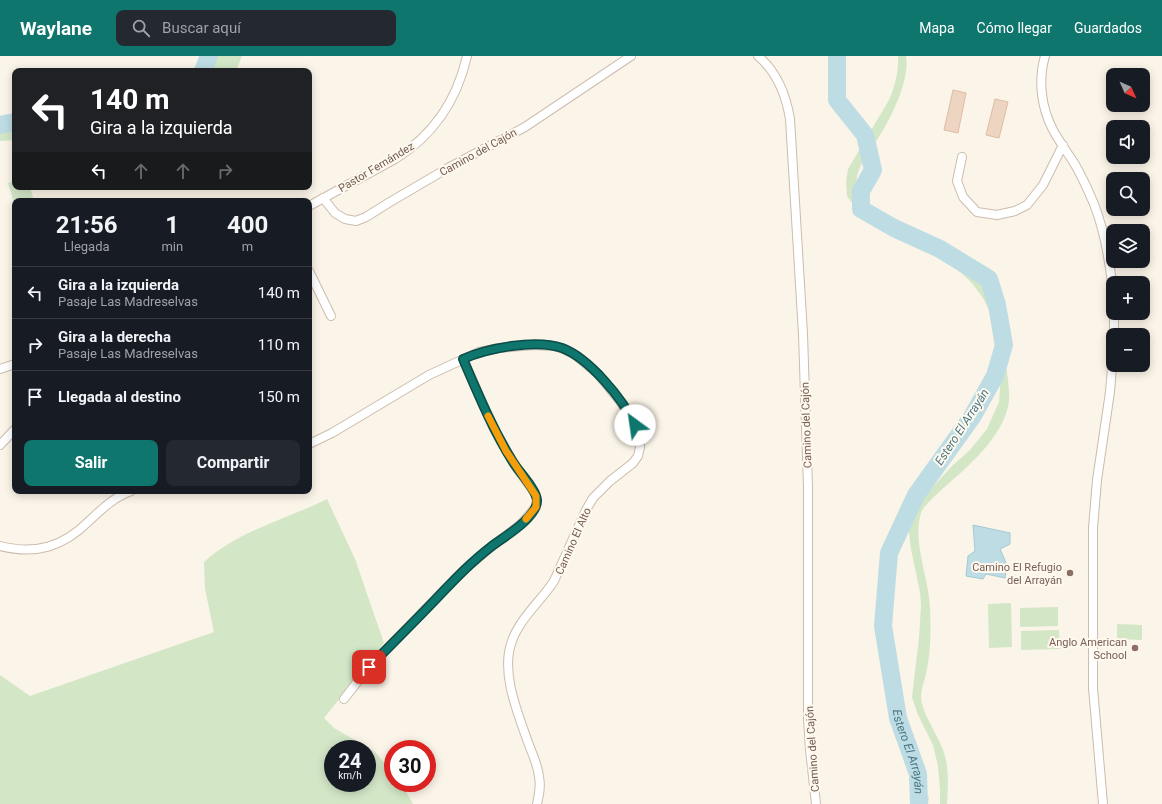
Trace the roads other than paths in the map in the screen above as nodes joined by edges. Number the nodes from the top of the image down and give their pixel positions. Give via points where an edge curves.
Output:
1 (467, 56) edge
2 (631, 56) edge
3 (758, 56) edge
4 (1045, 56) edge
5 (1063, 145) junction
6 (962, 157) dead end
7 (324, 198) junction
8 (312, 204) edge
9 (1111, 276) edge
10 (312, 277) edge
11 (331, 316) dead end
12 (463, 359) junction
13 (12, 365) edge
14 (0, 369) edge
15 (1112, 372) edge
16 (12, 432) edge
17 (312, 443) edge
18 (0, 445) edge
19 (126, 494) edge
20 (0, 546) edge
21 (344, 699) dead end
22 (537, 804) edge
23 (816, 804) edge
24 (1103, 804) edge

1 - 7 street, Pastor Fernández via 453,97 441,118 427,134 407,152
2 - 7 street, Camino del Cajón via 525,127 448,168 366,217 356,221 345,219 332,209
3 - 23 street, Camino del Cajón via 781,86 790,119 803,334 808,488 808,718
4 - 5 street via 1041,86 1044,108 1052,128
5 - 6 street via 1043,184 1027,205 997,215 977,212 963,197 957,181
5 - 9 street via 1085,185 1102,227
7 - 8 street, Pastor Fernández
10 - 11 street
12 - 17 street, Camino El Alto via 429,375
12 - 21 street via 494,429 535,493 536,507 520,525 465,569 369,667
12 - 22 street, Camino El Alto via 489,350 514,346 546,345 568,350 591,368 613,391 631,416 638,433 640,447 636,460 593,498 554,581 519,627 511,642 508,670 515,702 538,770 540,784
13 - 14 street
15 - 24 street via 1093,528 1093,688
16 - 18 street
19 - 20 street via 110,503 75,535 60,543 28,550

